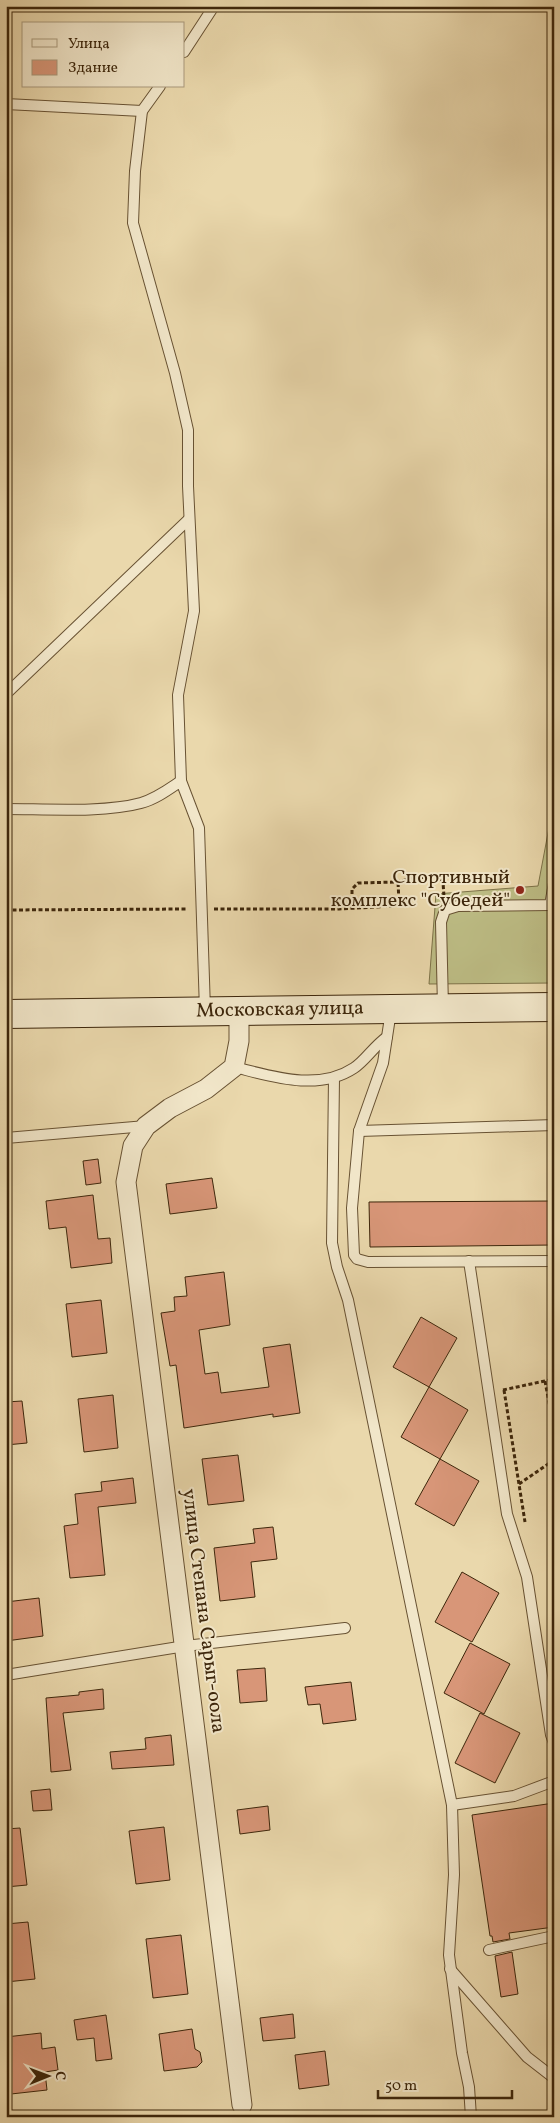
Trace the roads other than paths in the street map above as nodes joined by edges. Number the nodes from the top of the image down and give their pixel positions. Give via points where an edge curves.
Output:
1 (214, 6) edge
2 (185, 50) edge
3 (159, 88) edge
4 (6, 104) edge
5 (142, 111) junction
6 (189, 519) junction
7 (6, 694) edge
8 (181, 780) junction
9 (6, 809) edge
10 (554, 883) edge
11 (554, 1007) edge
12 (391, 1009) junction
13 (443, 1009) junction
14 (239, 1010) junction
15 (205, 1011) junction
16 (6, 1014) edge
17 (387, 1036) junction
18 (234, 1067) junction
19 (334, 1078) junction
20 (146, 1126) junction
21 (554, 1126) edge
22 (359, 1131) junction
23 (6, 1138) edge
24 (469, 1261) junction
25 (554, 1261) edge
26 (345, 1628) dead end
27 (185, 1646) junction
28 (6, 1675) edge
29 (553, 1738) edge
30 (554, 1781) edge
31 (452, 1805) junction
32 (554, 1936) edge
33 (489, 1950) dead end
34 (450, 1968) junction
35 (554, 2078) edge
36 (242, 2105) dead end
37 (471, 2117) edge

1 - 2 lane
3 - 5 lane
4 - 5 lane
5 - 6 lane via 133,223 188,430
6 - 7 lane
6 - 8 lane via 194,611 178,695
8 - 9 lane via 164,793 141,803 106,808
8 - 15 lane via 199,828
10 - 13 lane via 550,905 458,906 445,910 441,922
11 - 13 main road, Московская улица
12 - 13 main road, Московская улица
12 - 14 main road, Московская улица
12 - 17 lane
14 - 15 main road, Московская улица
14 - 18 street via 239,1041
15 - 16 main road, Московская улица
17 - 19 lane via 355,1068
17 - 22 lane via 383,1063
18 - 19 lane via 284,1079
18 - 20 street via 206,1089 170,1108
19 - 31 lane via 332,1243 348,1300
20 - 23 lane
20 - 27 street, улица Степана Сарыг-оола via 133,1146 126,1182
21 - 22 lane
22 - 24 lane via 352,1208 353,1250 357,1259 368,1262
24 - 25 lane
24 - 29 lane via 504,1495 527,1577
26 - 27 lane
27 - 28 lane
27 - 36 street, улица Степана Сарыг-оола
30 - 31 lane via 514,1796
31 - 34 lane via 454,1875
32 - 33 lane
34 - 35 lane via 527,2056
34 - 37 lane

